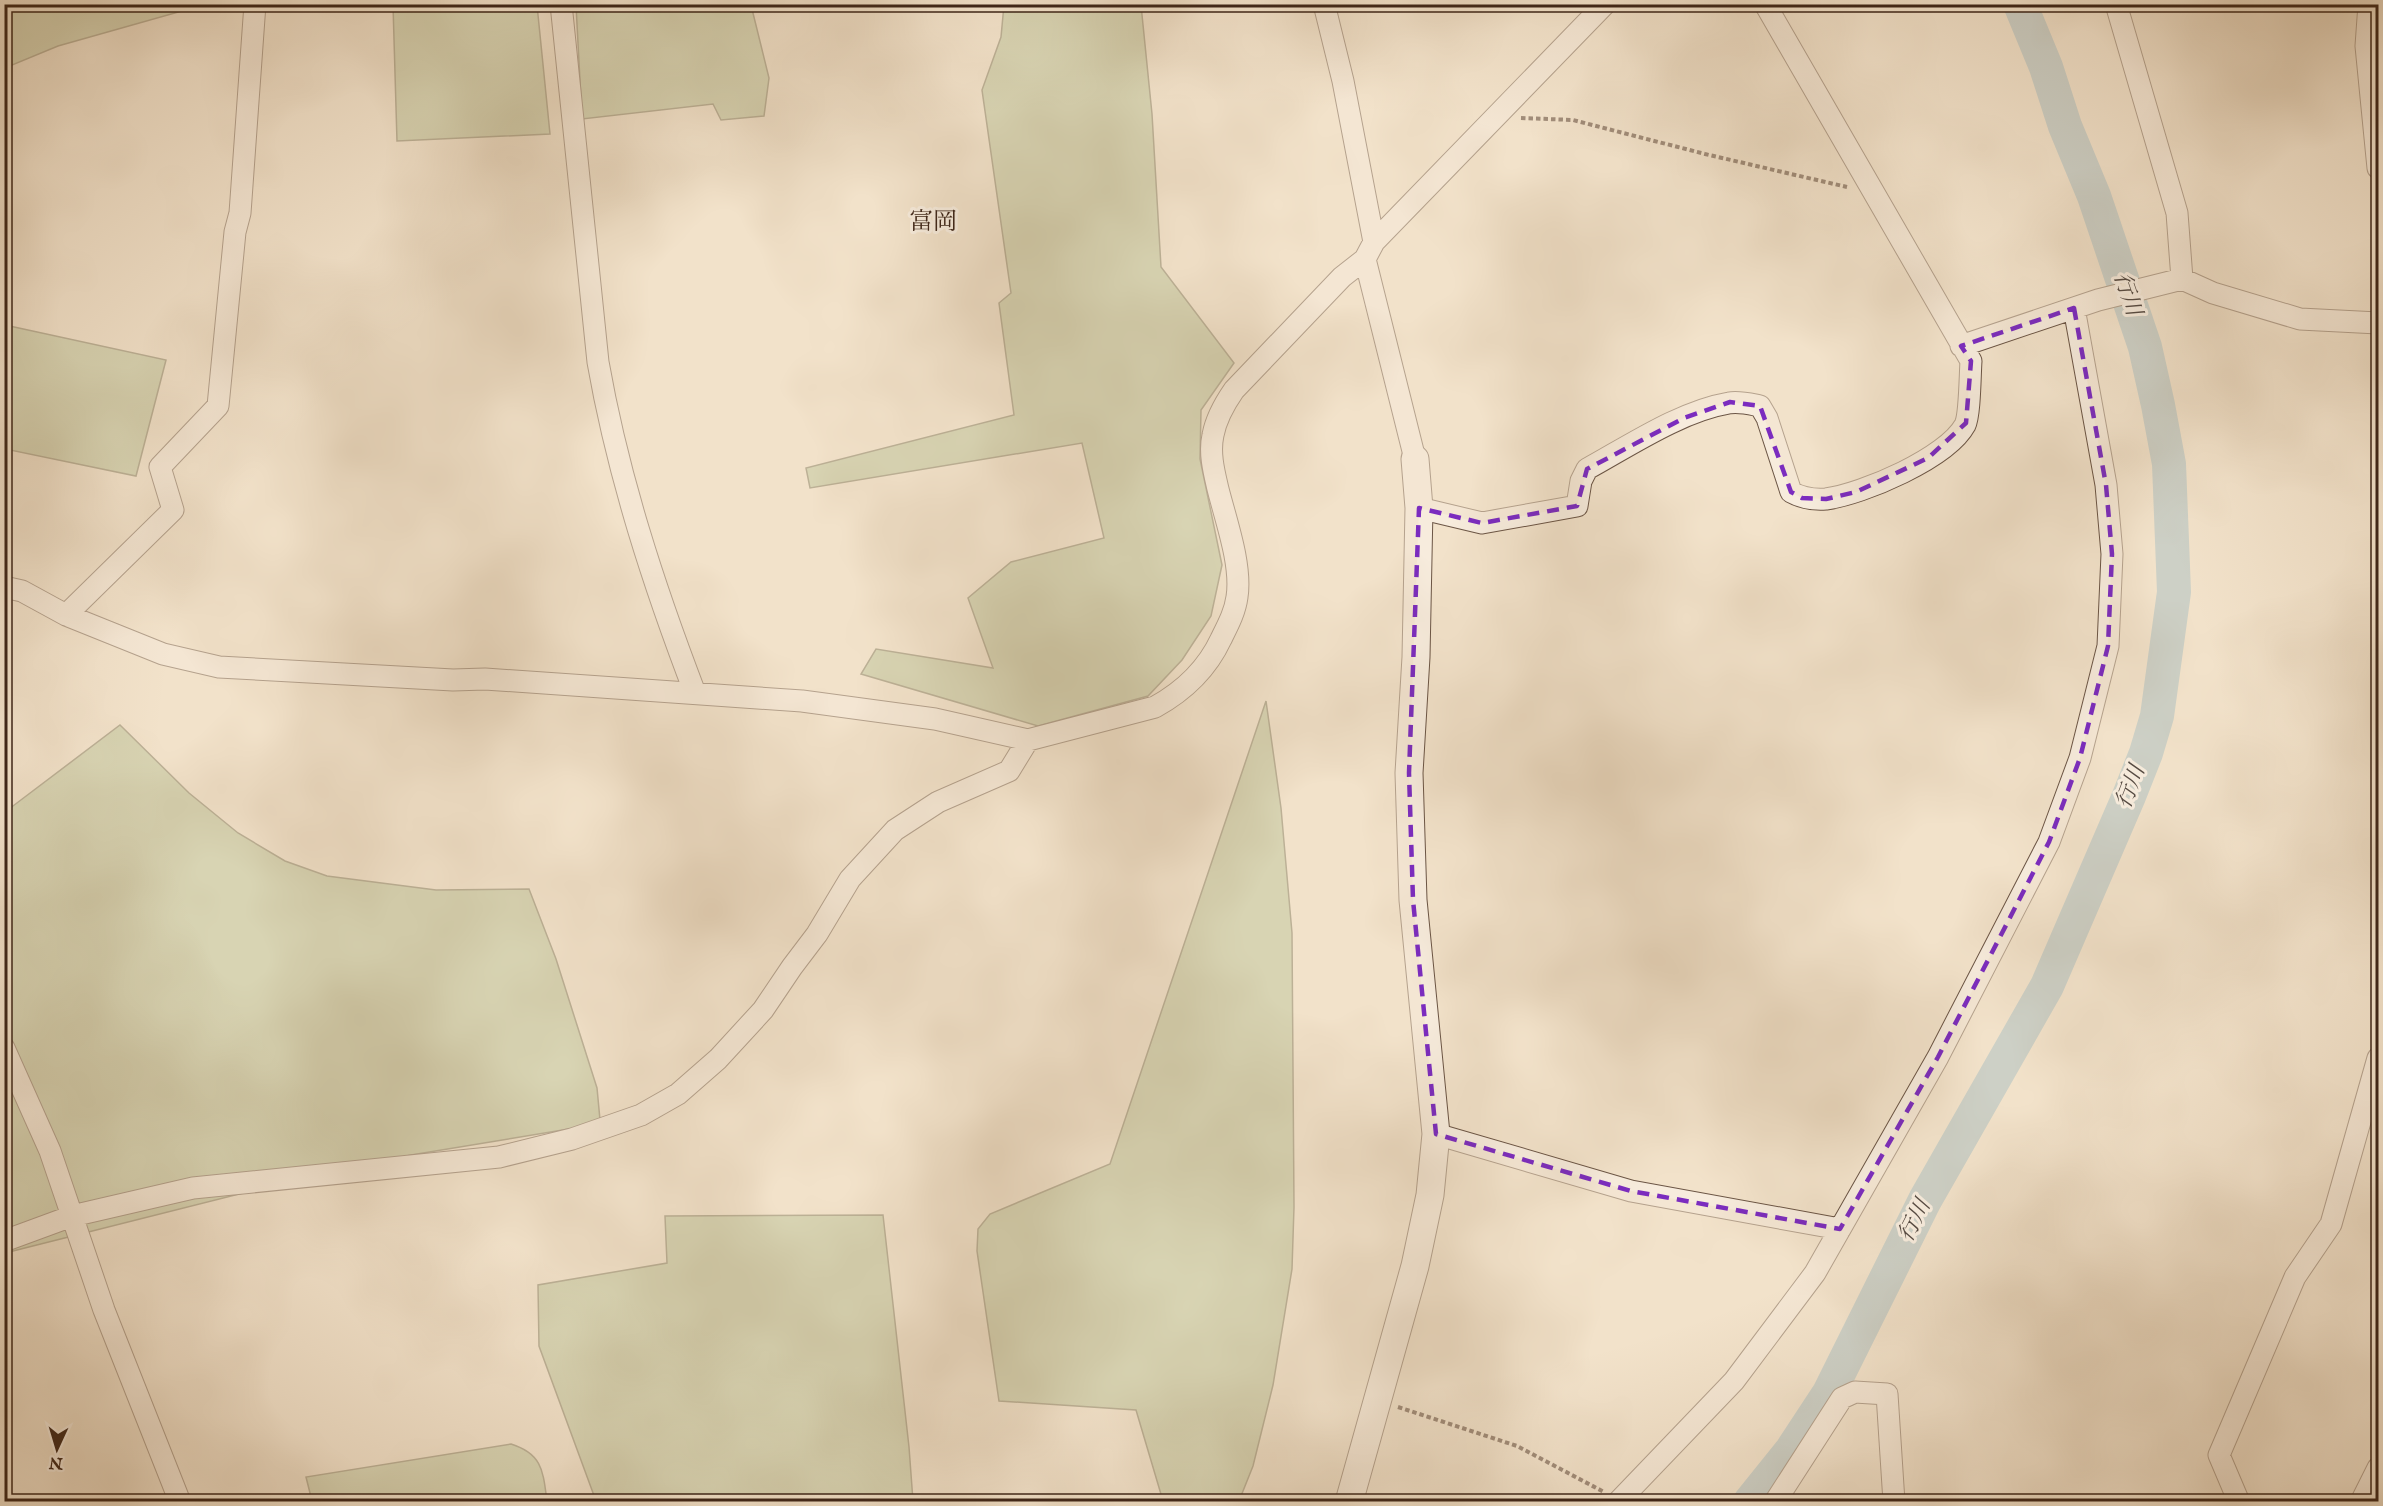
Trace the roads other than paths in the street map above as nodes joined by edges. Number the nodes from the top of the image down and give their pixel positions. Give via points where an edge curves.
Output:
1 (255, 4) edge
2 (561, 4) edge
3 (1324, 4) edge
4 (1605, 4) edge
5 (1765, 4) edge
6 (2116, 4) edge
7 (2369, 4) edge
8 (2379, 168) edge
9 (1369, 250) junction
10 (2177, 280) junction
11 (2074, 308) junction
12 (2379, 323) edge
13 (1961, 346) junction
14 (1415, 459) joint
15 (1419, 508) junction
16 (4, 587) edge
17 (66, 615) junction
18 (695, 693) junction
19 (1028, 740) junction
20 (4, 1048) edge
21 (2379, 1058) edge
22 (1436, 1134) junction
23 (72, 1216) junction
24 (1840, 1229) junction
25 (4, 1241) edge
26 (2379, 1468) edge
27 (1619, 1501) edge
28 (180, 1502) edge
29 (1349, 1502) edge
30 (1775, 1502) edge
31 (1894, 1502) edge
32 (2240, 1502) edge
33 (2361, 1502) edge

1 - 17 street via 240,213 218,406 160,467 173,510
2 - 18 street via 605,406 635,522
3 - 9 street via 1343,81
4 - 9 street
5 - 13 street
6 - 10 street via 2177,213
7 - 8 street via 2366,46
9 - 14 street
9 - 19 street via 1255,366 1234,390 1218,420 1213,435 1213,465 1237,570 1237,595 1215,652 1193,680 1155,707
10 - 11 street
10 - 12 street via 2300,319
11 - 13 street
11 - 24 street via 2106,485 2112,554 2108,646 2080,758 2049,842 1938,1057
13 - 15 street via 1971,361 1966,423 1952,441 1928,458 1856,492 1826,499 1802,498 1791,492 1760,406 1730,402 1684,418 1587,469 1577,506 1482,523
14 - 15 street
15 - 22 street via 1409,784 1413,900
16 - 17 street via 21,591
17 - 18 street via 163,654 219,668
18 - 19 street via 802,701 935,719
19 - 23 street via 1009,771 938,802 895,830 850,879 763,1010 718,1059 678,1094 641,1115 572,1139 499,1157 193,1188
20 - 23 street via 50,1151
21 - 32 street via 2331,1224 2295,1277 2219,1455
22 - 24 street via 1631,1191
22 - 29 street via 1430,1195 1415,1266
23 - 25 street
23 - 28 street via 104,1310
24 - 27 street via 1815,1273 1734,1381
26 - 33 street
30 - 31 street via 1842,1398 1855,1392 1887,1394

